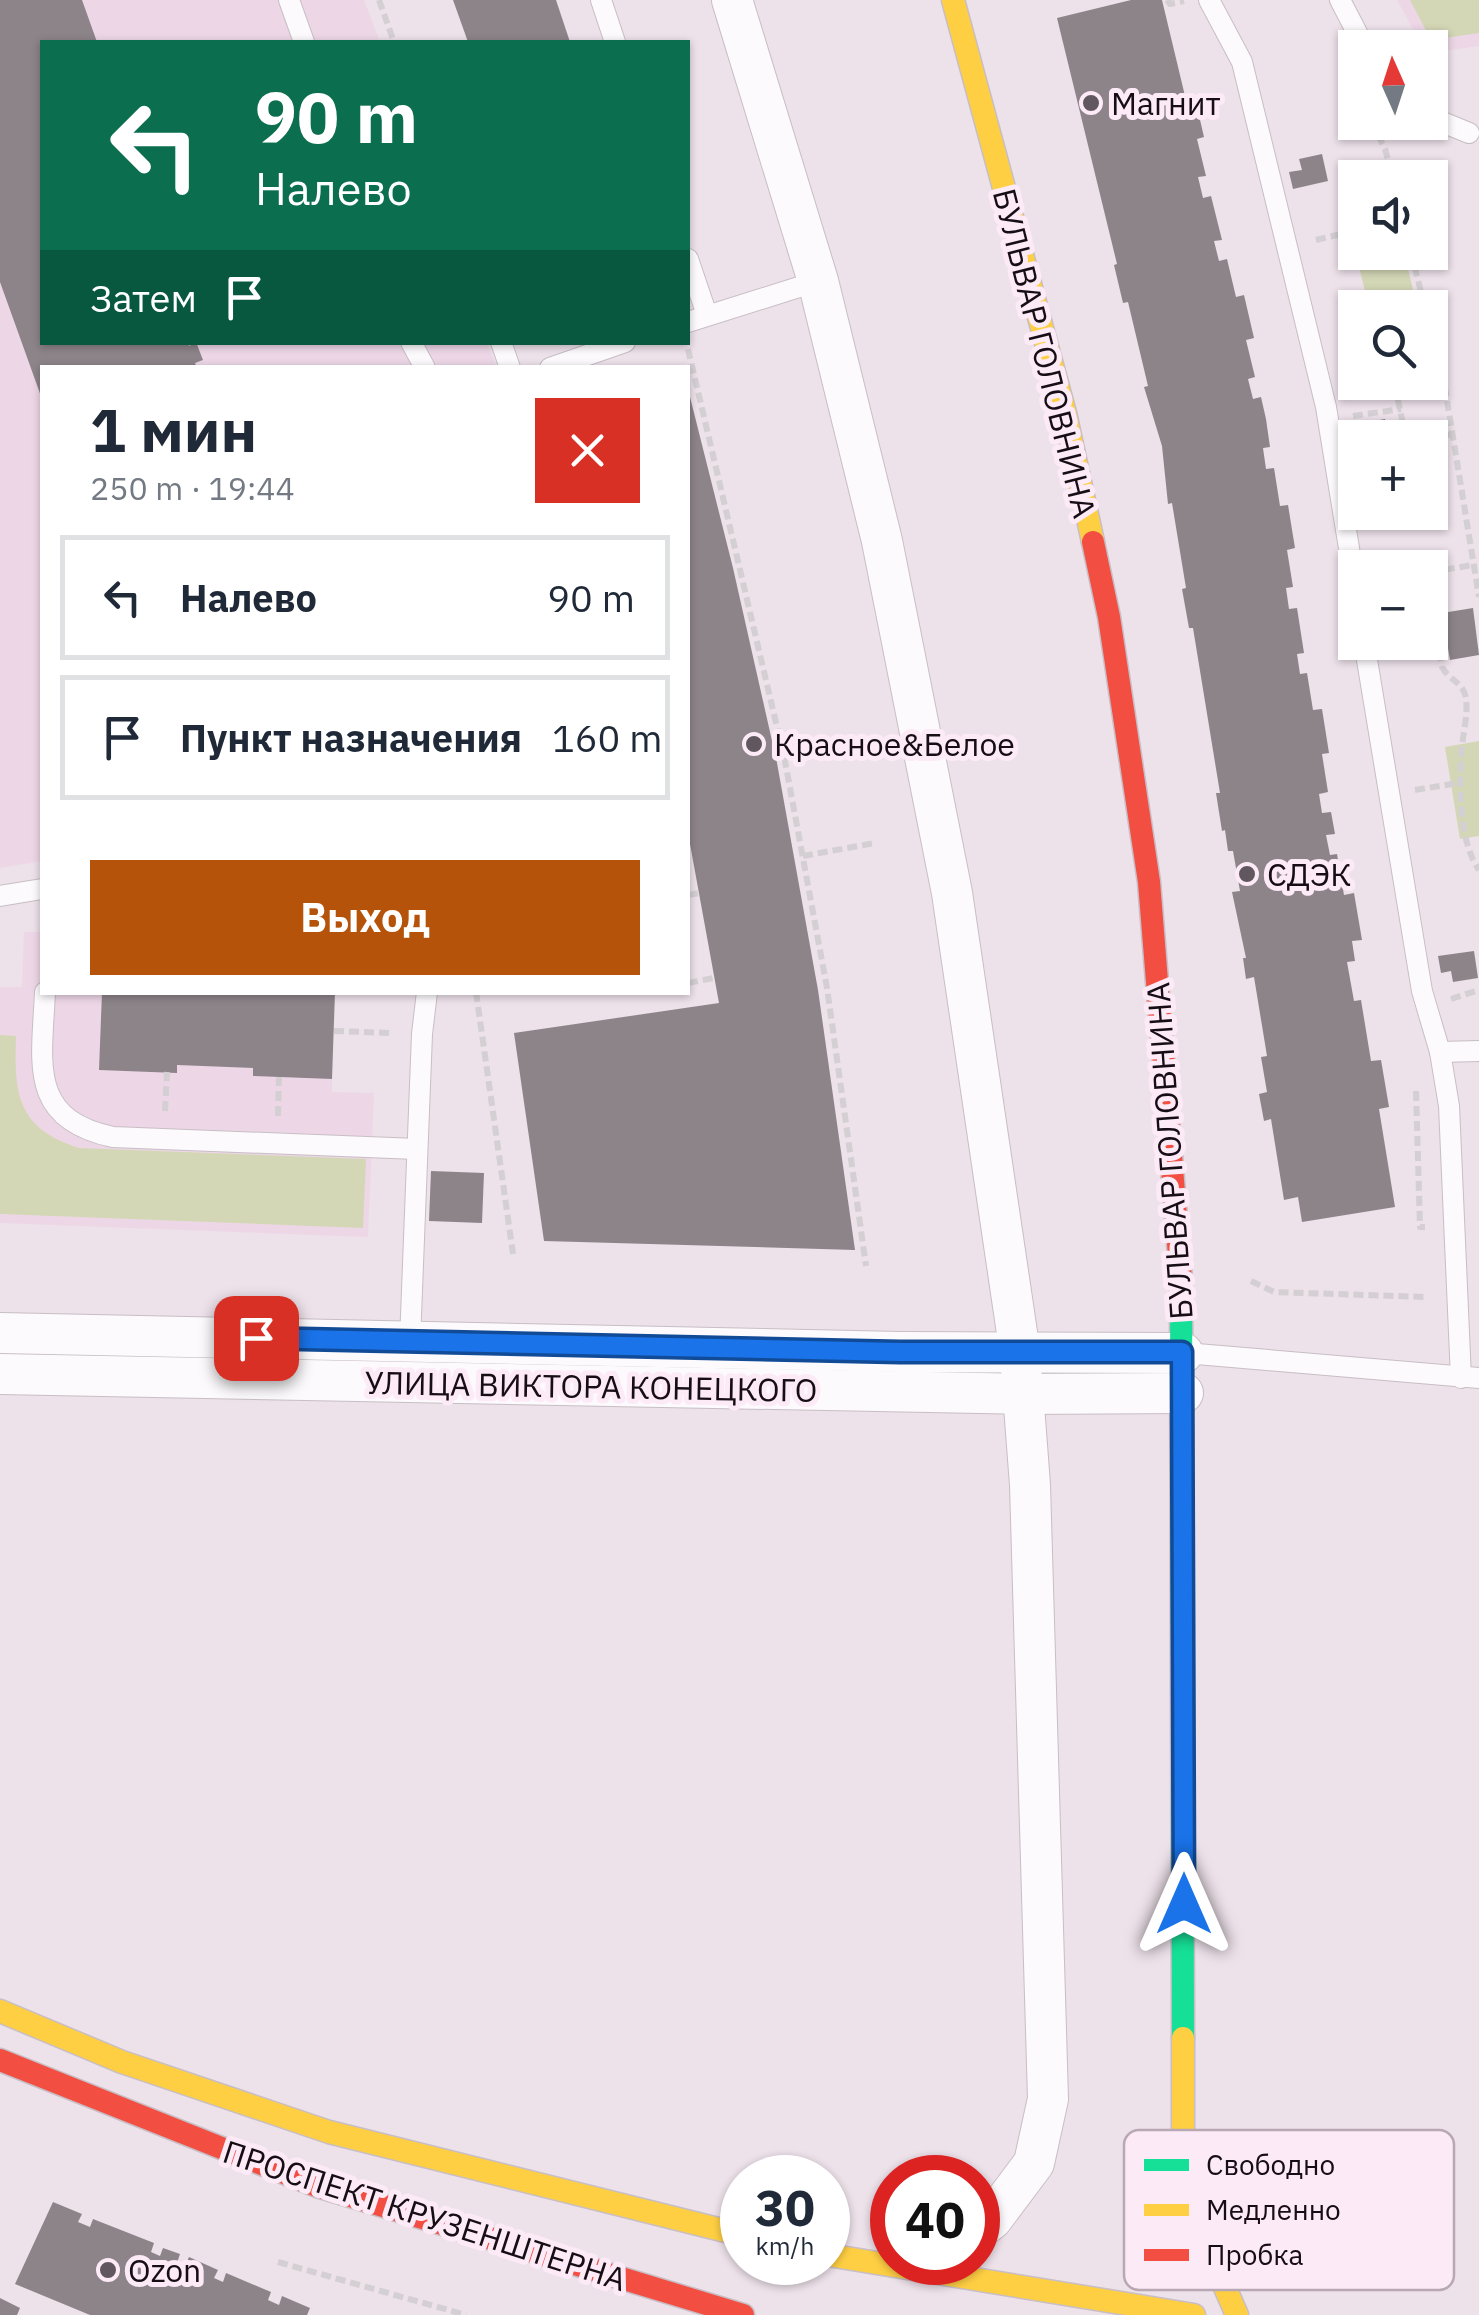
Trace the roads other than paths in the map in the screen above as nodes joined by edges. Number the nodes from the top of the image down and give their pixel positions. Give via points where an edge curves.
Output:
1 (289, 0) edge
2 (600, 0) edge
3 (732, 0) edge
4 (952, 0) edge
5 (1208, 0) edge
6 (1340, 0) edge
7 (1356, 30) edge
8 (303, 40) edge
9 (614, 40) edge
10 (1448, 125) edge
11 (1469, 133) dead end
12 (690, 272) edge
13 (818, 282) junction
14 (697, 318) edge
15 (617, 345) edge
16 (559, 365) edge
17 (1349, 550) edge
18 (1367, 660) edge
19 (40, 888) edge
20 (0, 896) edge
21 (45, 995) edge
22 (427, 995) edge
23 (1479, 1050) edge
24 (1440, 1052) junction
25 (417, 1148) junction
26 (0, 1333) edge
27 (410, 1341) junction
28 (1182, 1352) junction
29 (1020, 1353) junction
30 (0, 1374) edge
31 (1470, 1378) edge
32 (1183, 1393) junction
33 (1025, 1394) junction
34 (0, 2011) edge
35 (0, 2060) edge
36 (1183, 2130) edge
37 (1000, 2209) edge
38 (720, 2230) edge
39 (1000, 2281) edge
40 (1226, 2290) edge
41 (742, 2315) edge
42 (1194, 2315) edge
43 (1237, 2315) edge

1 - 8 lane
2 - 9 lane
3 - 13 street
4 - 28 street, БУЛЬВАР ГОЛОВНИНА via 1065,413 1109,617 1148,882 1182,1250
5 - 17 lane via 1242,62 1328,420
6 - 7 lane
10 - 11 lane
12 - 14 lane
13 - 14 lane
13 - 29 street via 882,541 952,893
15 - 16 lane
18 - 24 lane via 1422,990
19 - 20 lane
21 - 25 lane via 46,1090 60,1114 84,1131
22 - 25 lane
23 - 24 lane
24 - 31 lane
25 - 27 lane
26 - 27 street, УЛИЦА ВИКТОРА КОНЕЦКОГО
27 - 29 street, УЛИЦА ВИКТОРА КОНЕЦКОГО
28 - 29 street, УЛИЦА ВИКТОРА КОНЕЦКОГО
28 - 31 lane, УЛИЦА ВИКТОРА КОНЕЦКОГО
28 - 32 street, БУЛЬВАР ГОЛОВНИНА
29 - 33 street
30 - 33 street, УЛИЦА ВИКТОРА КОНЕЦКОГО
32 - 33 street, УЛИЦА ВИКТОРА КОНЕЦКОГО
32 - 36 street, БУЛЬВАР ГОЛОВНИНА
33 - 37 street via 1048,2099 1034,2164
34 - 38 street, ПРОСПЕКТ КРУЗЕНШТЕРНА via 122,2062 329,2132
35 - 41 street, ПРОСПЕКТ КРУЗЕНШТЕРНА via 317,2186
39 - 42 street
40 - 43 street, БУЛЬВАР ГОЛОВНИНА

